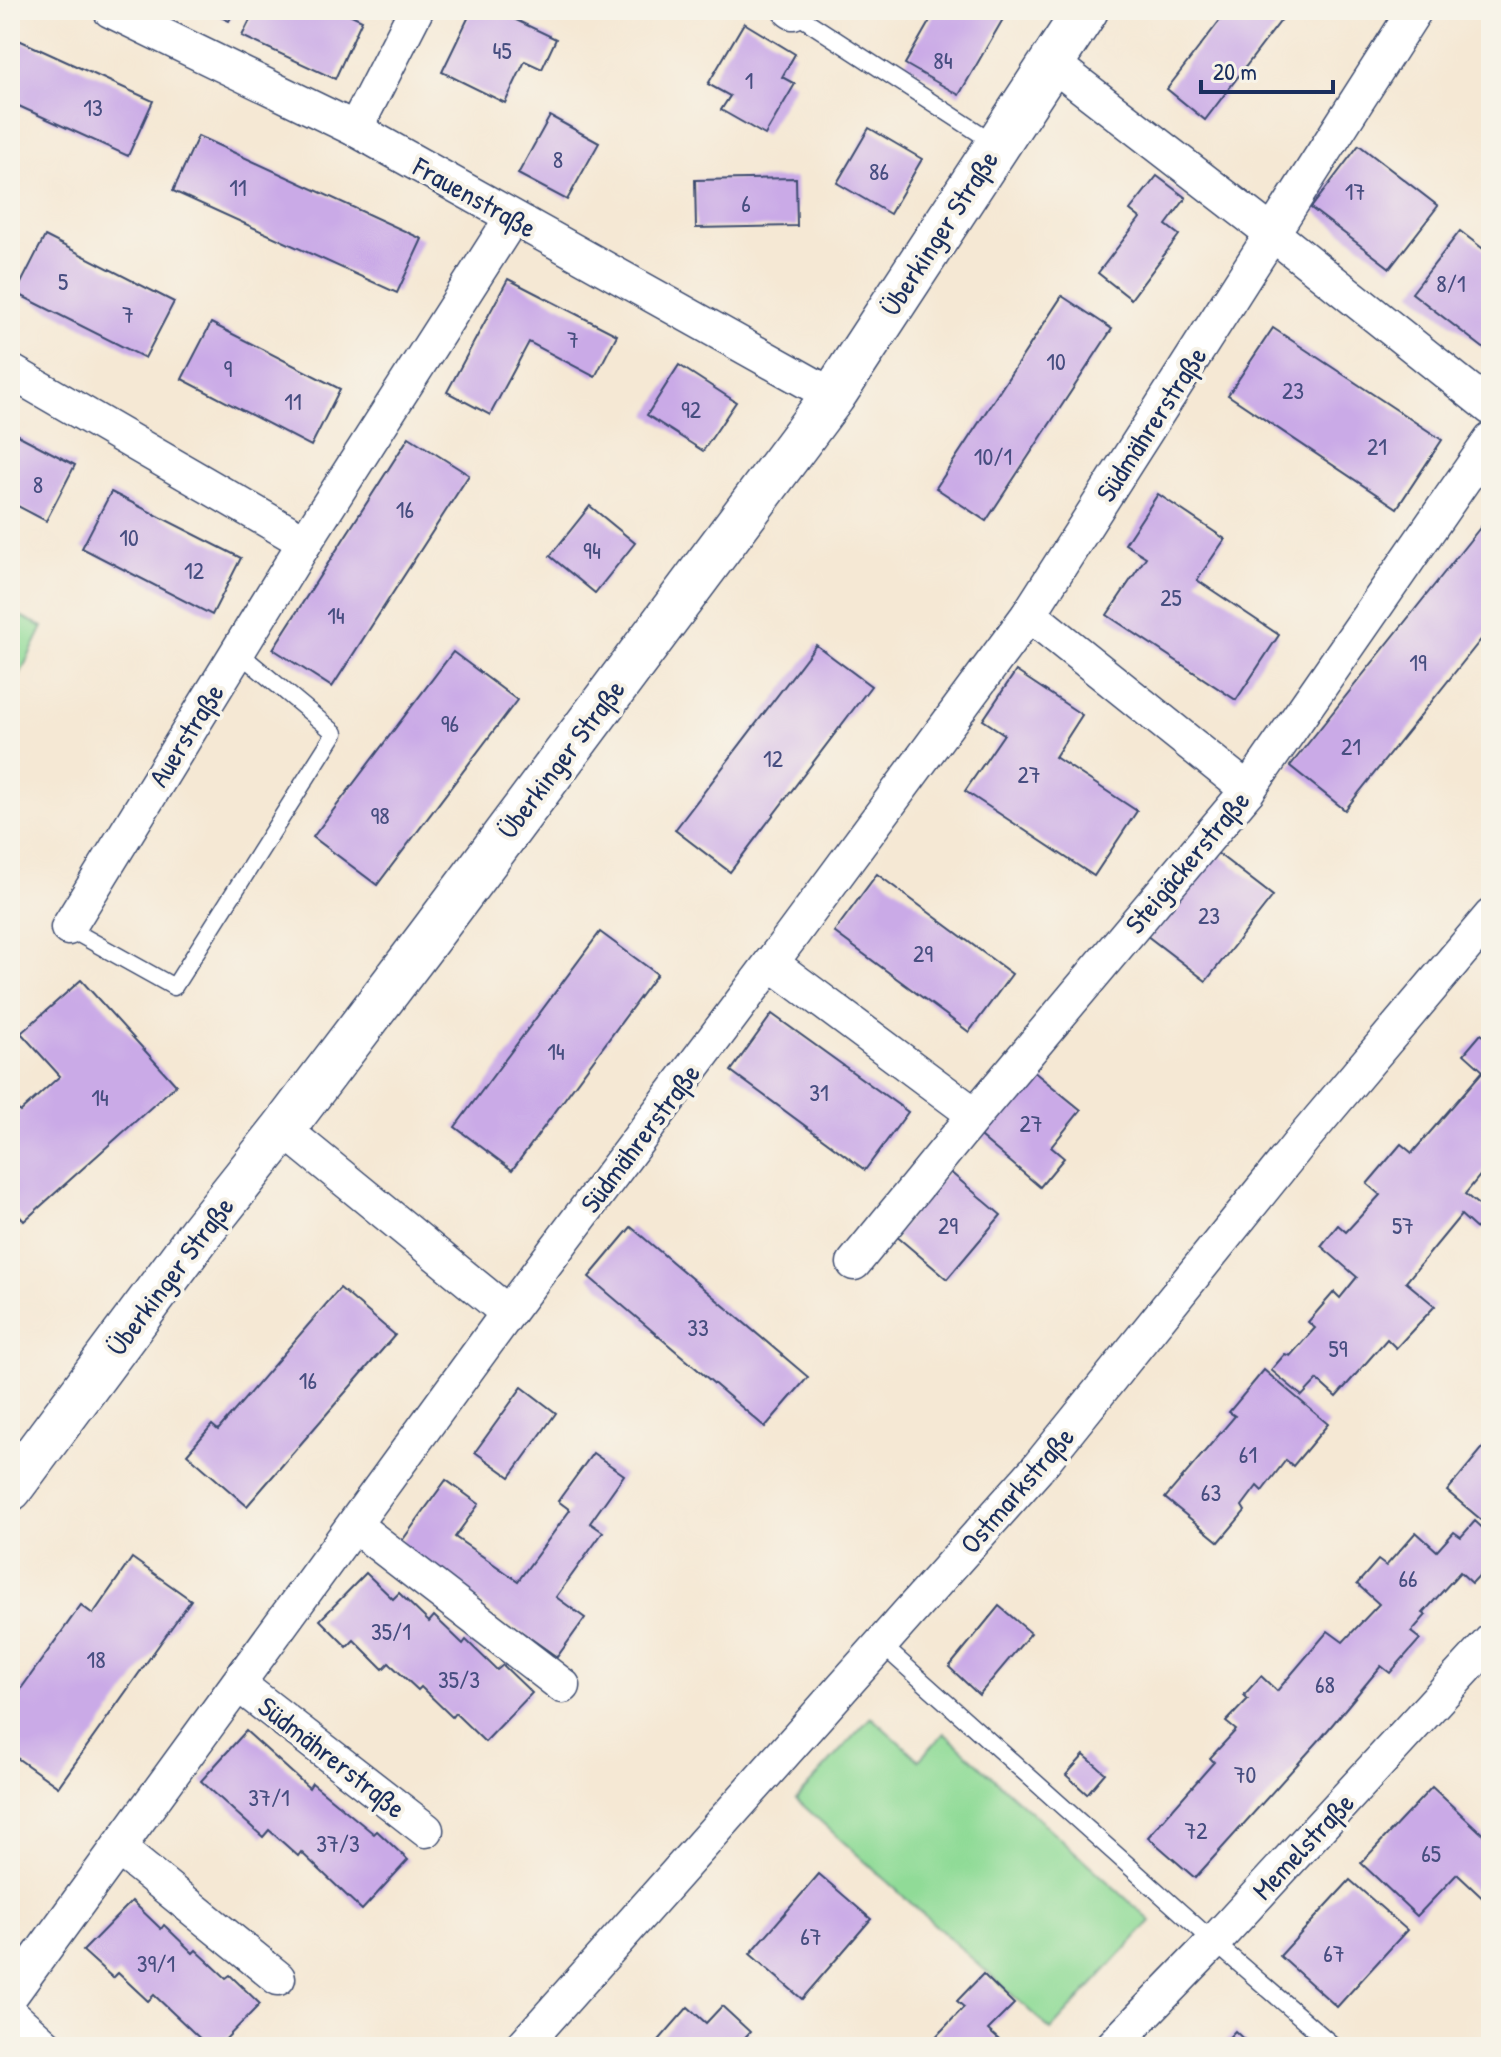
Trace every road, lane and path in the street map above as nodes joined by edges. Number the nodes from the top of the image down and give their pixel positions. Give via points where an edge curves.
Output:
1 (416, 10) edge
2 (1086, 10) edge
3 (1415, 10) edge
4 (792, 11) edge
5 (127, 13) edge
6 (1053, 64) junction
7 (355, 129) junction
8 (996, 144) junction
9 (512, 218) junction
10 (1273, 234) junction
11 (10, 371) edge
12 (833, 396) junction
13 (1491, 408) edge
14 (1491, 440) edge
15 (305, 542) junction
16 (1029, 614) junction
17 (238, 652) junction
18 (1248, 790) junction
19 (1491, 916) edge
20 (68, 928) joint
21 (771, 963) junction
22 (975, 1115) junction
23 (283, 1129) junction
24 (854, 1263) dead end
25 (508, 1313) junction
26 (10, 1489) edge
27 (354, 1525) junction
28 (1491, 1641) edge
29 (882, 1645) junction
30 (238, 1684) junction
31 (563, 1686) dead end
32 (426, 1830) dead end
33 (118, 1848) junction
34 (1214, 1942) junction
35 (278, 1978) dead end
36 (10, 1996) edge
37 (10, 2014) edge
38 (47, 2047) edge
39 (522, 2047) edge
40 (1112, 2047) edge
41 (1335, 2047) edge

1 - 7 street
2 - 6 main road, Überkinger Straße
3 - 10 street, Südmährerstraße
4 - 8 lane
5 - 7 street, Frauenstraße
6 - 8 main road, Überkinger Straße
6 - 10 street
7 - 9 street, Frauenstraße
8 - 12 main road, Überkinger Straße
9 - 12 street, Frauenstraße
9 - 15 street, Auerstraße
10 - 13 street
10 - 16 street, Südmährerstraße
11 - 15 street
12 - 23 main road, Überkinger Straße
14 - 18 street, Steigäckerstraße
15 - 17 street, Auerstraße
16 - 18 street
16 - 21 street, Südmährerstraße
17 - 20 street, Auerstraße
17 - 20 lane via 335,733 174,987
18 - 22 street, Steigäckerstraße
19 - 29 street, Ostmarkstraße via 1037,1469
21 - 22 street
21 - 25 street, Südmährerstraße
22 - 24 street, Steigäckerstraße
23 - 25 street
23 - 26 main road, Überkinger Straße
25 - 27 street, Südmährerstraße
27 - 30 street, Südmährerstraße
27 - 31 street
28 - 34 street, Memelstraße
29 - 34 lane
29 - 39 street, Ostmarkstraße
30 - 32 street, Südmährerstraße
30 - 33 street, Südmährerstraße
33 - 35 street
33 - 36 street, Südmährerstraße
34 - 40 street, Memelstraße
34 - 41 lane
37 - 38 street

